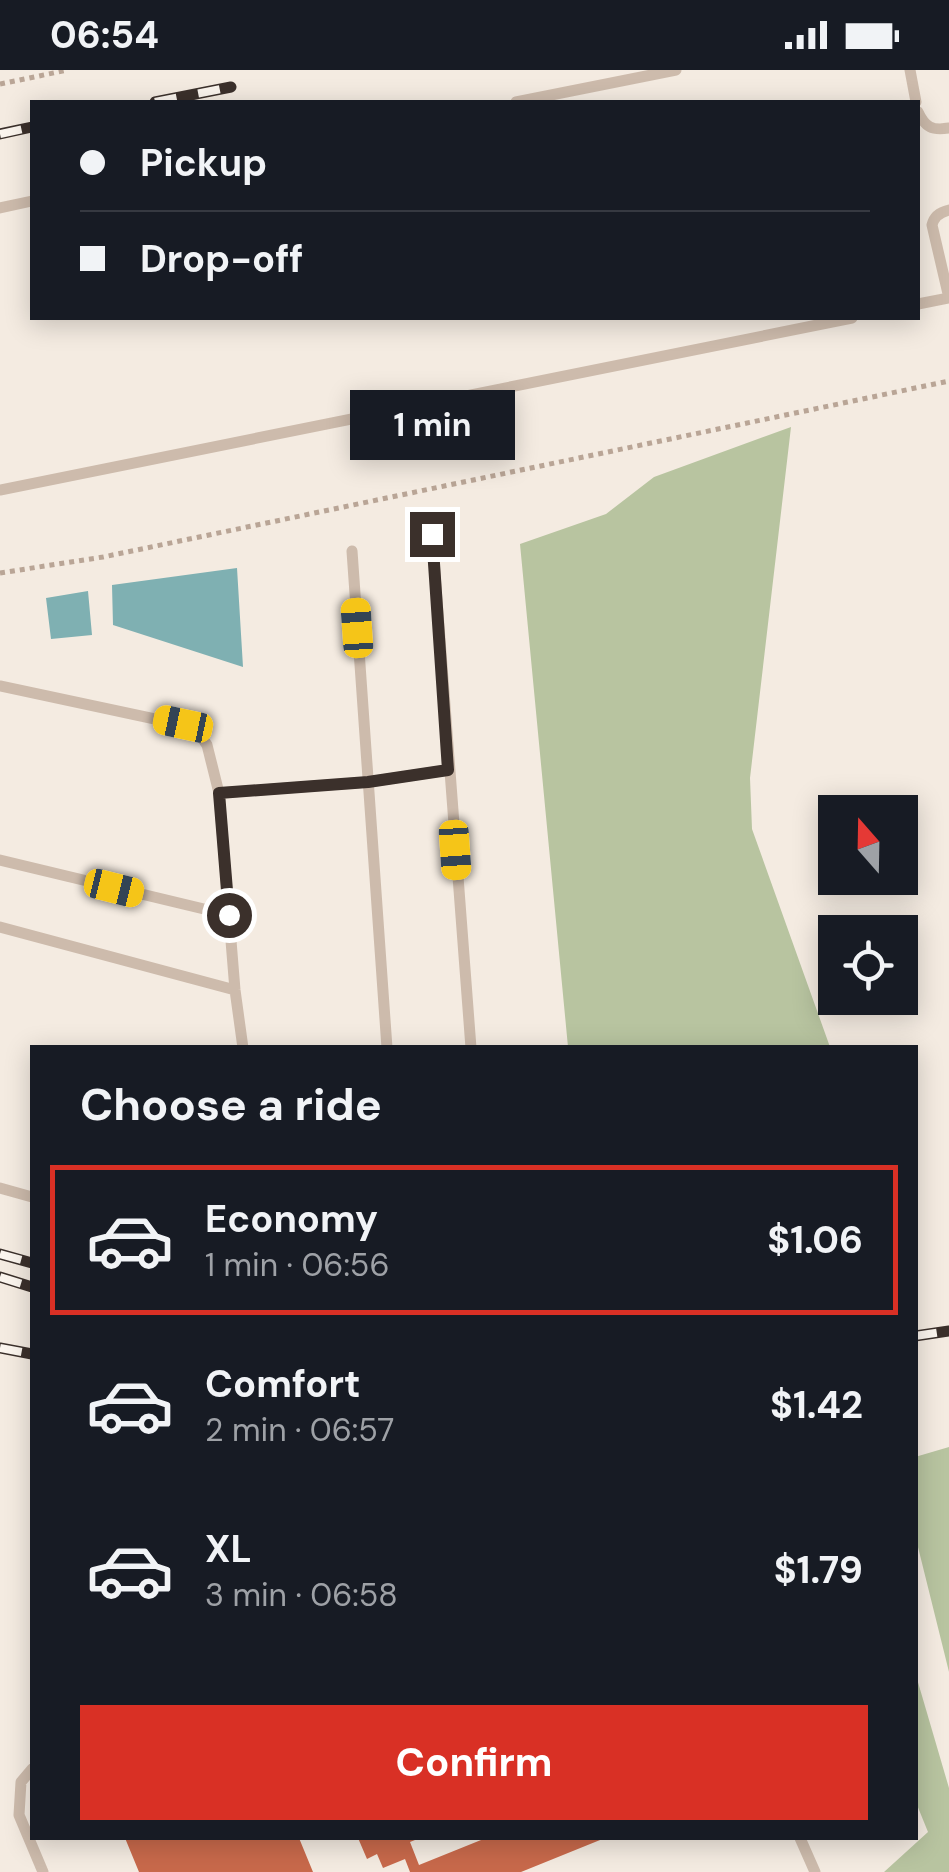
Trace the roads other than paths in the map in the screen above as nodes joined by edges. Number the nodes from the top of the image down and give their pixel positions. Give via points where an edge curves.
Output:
1 (676, 70) edge
2 (910, 70) edge
3 (526, 100) edge
4 (916, 100) edge
5 (920, 116) edge
6 (949, 128) edge
7 (30, 201) edge
8 (0, 208) edge
9 (949, 210) edge
10 (949, 298) edge
11 (920, 304) edge
12 (842, 320) edge
13 (0, 490) edge
14 (432, 534) dead end
15 (352, 551) dead end
16 (0, 686) edge
17 (448, 770) junction
18 (368, 782) junction
19 (219, 793) junction
20 (0, 860) edge
21 (229, 915) junction
22 (0, 927) edge
23 (235, 990) junction
24 (242, 1045) edge
25 (386, 1045) edge
26 (471, 1045) edge
27 (0, 1188) edge
28 (30, 1197) edge
29 (30, 1771) edge
30 (801, 1840) edge
31 (43, 1872) edge
32 (815, 1872) edge

1 - 3 lane
2 - 4 lane
5 - 6 lane via 931,129
7 - 8 lane
9 - 10 lane via 932,225
10 - 11 lane
12 - 13 lane
14 - 17 lane
15 - 18 lane
16 - 19 lane via 183,724 207,744
17 - 18 lane
17 - 26 lane
18 - 19 lane
18 - 25 lane
19 - 21 lane
20 - 21 lane
21 - 23 lane
22 - 23 lane
23 - 24 lane
27 - 28 lane
29 - 31 lane via 21,1782 19,1815
30 - 32 lane

